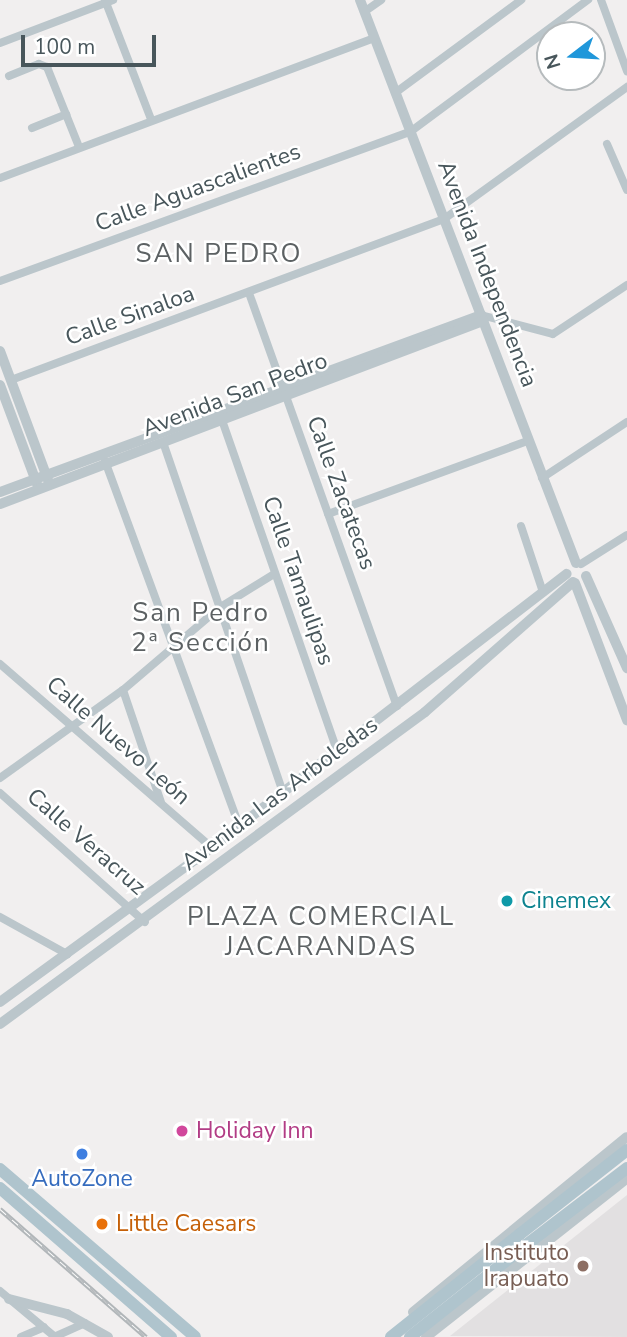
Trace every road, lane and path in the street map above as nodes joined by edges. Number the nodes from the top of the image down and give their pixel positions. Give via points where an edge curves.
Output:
1 (360, 0) edge
2 (381, 0) edge
3 (521, 0) edge
4 (588, 0) edge
5 (601, 0) edge
6 (108, 1) edge
7 (364, 12) junction
8 (374, 38) junction
9 (0, 43) edge
10 (627, 71) edge
11 (9, 76) dead end
12 (627, 87) edge
13 (395, 93) junction
14 (66, 114) junction
15 (151, 119) junction
16 (32, 128) dead end
17 (410, 132) junction
18 (607, 144) dead end
19 (79, 147) junction
20 (624, 174) edge
21 (0, 178) edge
22 (627, 190) edge
23 (444, 219) junction
24 (0, 281) edge
25 (627, 285) edge
26 (249, 293) junction
27 (486, 318) junction
28 (0, 351) edge
29 (11, 380) junction
30 (0, 385) edge
31 (282, 386) junction
32 (287, 399) junction
33 (627, 422) edge
34 (223, 423) junction
35 (528, 441) junction
36 (164, 445) junction
37 (102, 454) junction
38 (107, 466) junction
39 (542, 478) junction
40 (43, 483) junction
41 (0, 492) edge
42 (0, 504) edge
43 (328, 514) junction
44 (521, 526) dead end
45 (627, 534) edge
46 (579, 564) junction
47 (274, 574) junction
48 (586, 576) junction
49 (572, 579) junction
50 (543, 592) junction
51 (219, 608) junction
52 (172, 645) junction
53 (621, 654) junction
54 (604, 662) junction
55 (0, 664) edge
56 (627, 668) edge
57 (123, 690) junction
58 (397, 706) junction
59 (627, 720) edge
60 (373, 724) junction
61 (71, 726) junction
62 (386, 741) junction
63 (337, 751) junction
64 (0, 778) edge
65 (282, 792) junction
66 (0, 793) edge
67 (162, 804) junction
68 (239, 826) junction
69 (211, 847) junction
70 (132, 907) junction
71 (0, 917) edge
72 (145, 922) junction
73 (81, 945) junction
74 (67, 954) junction
75 (92, 959) junction
76 (2, 998) edge
77 (0, 1024) edge
78 (627, 1137) edge
79 (627, 1150) edge
80 (627, 1168) edge
81 (0, 1169) edge
82 (627, 1178) edge
83 (0, 1188) edge
84 (37, 1220) junction
85 (63, 1224) junction
86 (523, 1240) junction
87 (460, 1273) junction
88 (0, 1291) edge
89 (477, 1297) junction
90 (9, 1299) junction
91 (85, 1323) junction
92 (44, 1327) junction
93 (36, 1334) edge
94 (21, 1337) edge
95 (55, 1337) edge
96 (108, 1337) edge
97 (171, 1337) edge
98 (195, 1337) edge
99 (383, 1337) edge
100 (391, 1337) edge
101 (410, 1337) edge
102 (426, 1337) edge

1 - 7 street, Avenida Independencia
2 - 7 street
3 - 13 street
4 - 17 street, Calle Aguascalientes
5 - 10 street
6 - 9 street
6 - 15 street
7 - 8 street, Avenida Independencia
8 - 13 street, Avenida Independencia
8 - 15 street
11 - 14 street via 44,64
12 - 23 street, Calle Sinaloa
13 - 17 street, Avenida Independencia
14 - 16 street
14 - 19 street
15 - 19 street
17 - 23 street, Avenida Independencia
17 - 24 street, Calle Aguascalientes
18 - 20 street
19 - 21 street
20 - 22 street
23 - 26 street, Calle Sinaloa
23 - 27 street, Avenida Independencia
25 - 27 street via 553,334
26 - 29 street, Calle Sinaloa
26 - 31 street, Calle Zacatecas
27 - 31 street, Avenida San Pedro
27 - 32 street, Avenida San Pedro
27 - 35 street, Avenida Independencia
28 - 29 street
29 - 40 street
30 - 40 street
31 - 32 street, Calle Zacatecas
31 - 37 street, Avenida San Pedro
32 - 34 street, Avenida San Pedro
32 - 43 street, Calle Zacatecas
33 - 39 street
34 - 36 street, Avenida San Pedro
34 - 47 street, Calle Tamaulipas
35 - 39 street, Avenida Independencia
35 - 43 street
36 - 38 street, Avenida San Pedro
36 - 51 street
37 - 38 street
37 - 40 street, Avenida San Pedro
38 - 40 street, Avenida San Pedro
38 - 52 street
39 - 46 street, Avenida Independencia
40 - 41 street, Avenida San Pedro
40 - 42 street, Avenida San Pedro
43 - 58 street, Calle Zacatecas
44 - 50 street
45 - 46 street
46 - 48 street, Avenida Independencia
46 - 49 street
47 - 51 street
47 - 63 street, Calle Tamaulipas
48 - 49 street
48 - 53 street
49 - 50 street, Avenida Las Arboledas
49 - 54 street
49 - 62 street, Avenida Las Arboledas
50 - 58 street, Avenida Las Arboledas
51 - 52 street
51 - 65 street
52 - 57 street
52 - 68 street
53 - 54 street
53 - 56 street
54 - 59 street
55 - 61 street, Calle Nuevo León
57 - 61 street
57 - 67 street
58 - 60 street, Avenida Las Arboledas
60 - 62 street
60 - 63 street, Avenida Las Arboledas
61 - 64 street
61 - 67 street, Calle Nuevo León
62 - 72 street, Avenida Las Arboledas
63 - 65 street, Avenida Las Arboledas
65 - 68 street, Avenida Las Arboledas
66 - 70 street, Calle Veracruz
67 - 69 street, Calle Nuevo León
68 - 69 street, Avenida Las Arboledas
69 - 70 street, Avenida Las Arboledas
70 - 72 street, Calle Veracruz
70 - 73 street, Avenida Las Arboledas
71 - 74 street
72 - 75 street, Avenida Las Arboledas
73 - 74 street, Avenida Las Arboledas
73 - 75 street
74 - 76 street, Avenida Las Arboledas
75 - 77 street, Avenida Las Arboledas
78 - 87 street
79 - 86 main road
80 - 86 main road
81 - 85 main road
82 - 89 street
83 - 84 main road
84 - 85 main road
84 - 97 main road
85 - 98 main road
86 - 100 main road, bridge
86 - 101 main road, bridge
87 - 89 street via 473,1281
87 - 99 street
88 - 90 street
89 - 102 street
90 - 91 street
90 - 92 street
91 - 95 street
91 - 96 street
92 - 93 street
92 - 95 street
93 - 94 street

